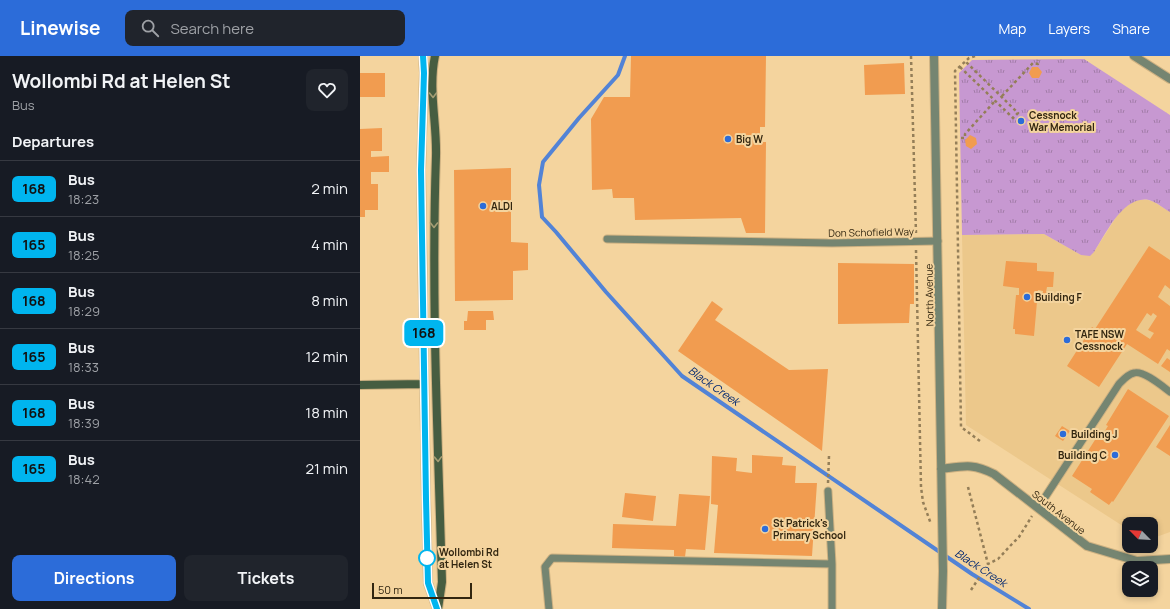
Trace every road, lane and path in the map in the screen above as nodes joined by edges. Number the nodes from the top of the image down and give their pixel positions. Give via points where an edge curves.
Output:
1 (423, 56) edge
2 (435, 56) edge
3 (911, 56) edge
4 (934, 56) edge
5 (975, 56) edge
6 (1134, 56) edge
7 (1038, 60) dead end
8 (965, 61) junction
9 (960, 67) junction
10 (1170, 79) edge
11 (1002, 96) junction
12 (995, 101) junction
13 (961, 138) dead end
14 (607, 239) dead end
15 (916, 241) junction
16 (938, 241) junction
17 (435, 322) junction
18 (424, 384) junction
19 (360, 385) edge
20 (1170, 392) edge
21 (438, 441) junction
22 (980, 441) dead end
23 (829, 456) dead end
24 (941, 469) junction
25 (968, 487) dead end
26 (828, 491) joint
27 (1038, 508) junction
28 (932, 527) dead end
29 (1170, 559) edge
30 (832, 564) junction
31 (988, 564) junction
32 (971, 590) dead end
33 (437, 609) edge
34 (550, 609) edge
35 (832, 609) edge
36 (942, 609) edge

1 - 18 main road via 421,170
2 -> 17 main road
3 - 15 path, North Avenue
4 - 16 street, North Avenue
5 - 8 path
6 - 10 street
7 - 11 path via 1038,64 1033,64
8 - 9 path
8 - 11 path
9 - 12 path
9 - 22 path via 955,71 961,427
11 - 12 path via 1018,112 1013,118
12 - 13 path via 965,134 965,138
14 - 15 lane, Don Schofield Way
15 - 16 lane, Don Schofield Way
15 - 28 path, North Avenue via 921,487 923,502
16 - 24 street, North Avenue
17 - 18 main road via 431,372
17 - 21 main road
18 - 19 main road
18 - 21 main road via 432,395 432,428
18 - 33 main road via 428,583
20 - 27 lane via 1143,374 1135,372 1126,377
21 -> 33 main road via 442,582
23 - 26 path
24 - 27 street, South Avenue via 967,466 984,469
24 - 36 street, North Avenue
25 - 31 path
26 - 30 lane
27 - 29 street, South Avenue via 1087,546 1137,562
27 - 31 path via 1016,541 998,559
30 - 34 lane via 552,558 545,567
30 - 35 lane
31 - 32 path

